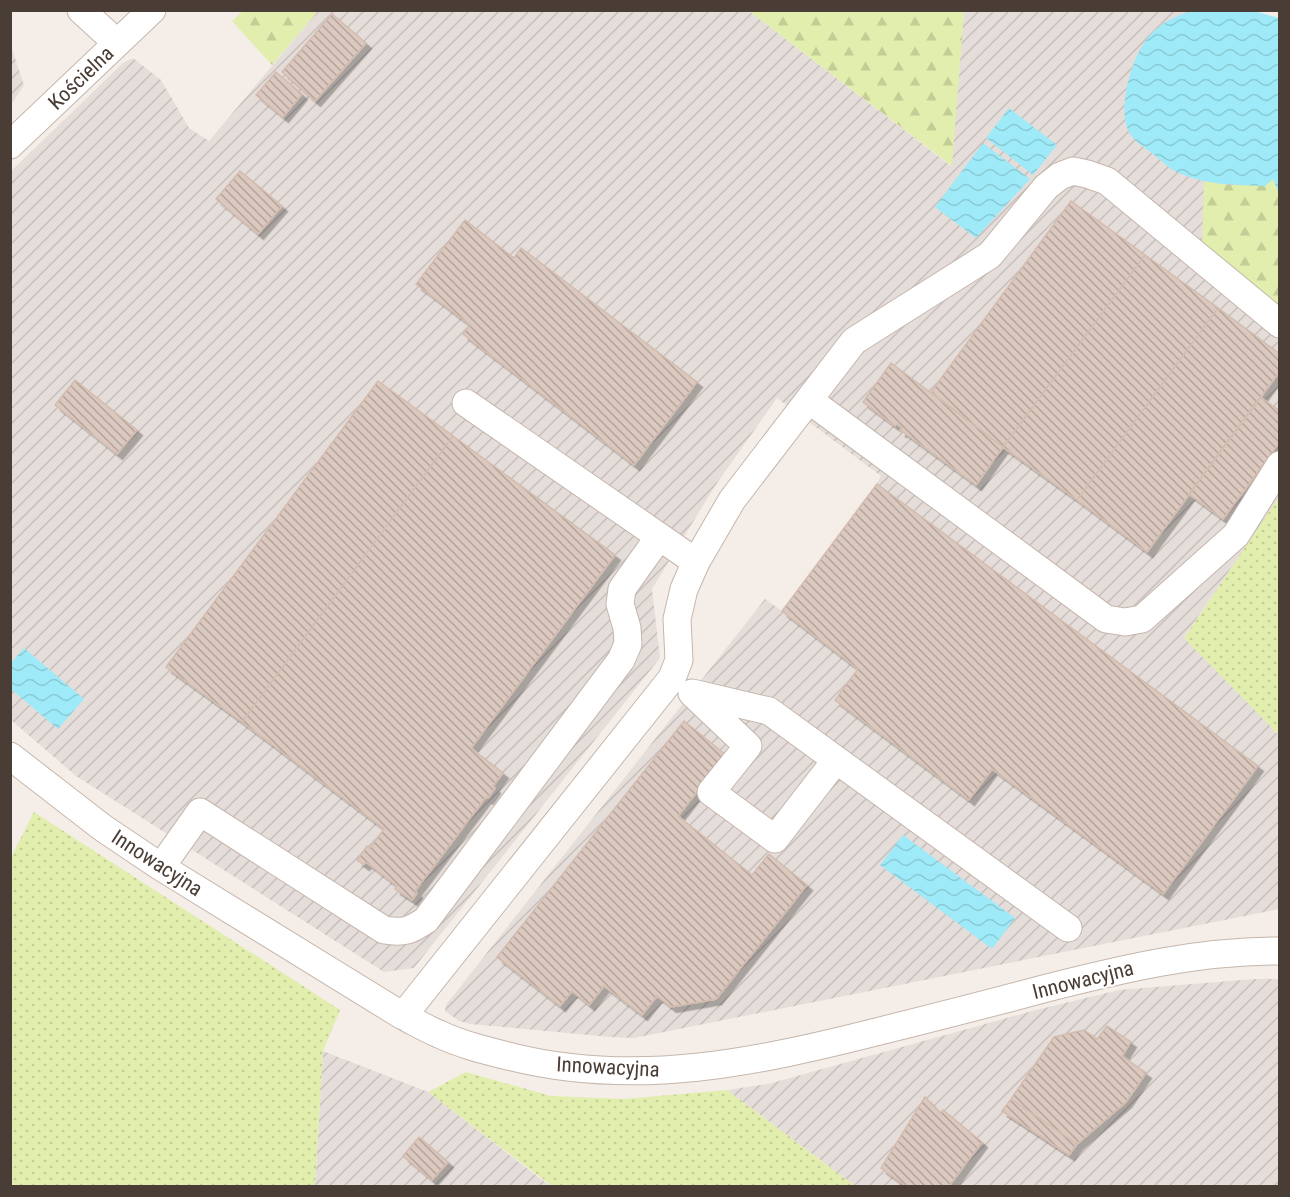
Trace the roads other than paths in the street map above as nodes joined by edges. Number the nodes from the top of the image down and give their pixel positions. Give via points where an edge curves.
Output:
1 (81, 10) edge
2 (152, 10) edge
3 (117, 43) junction
4 (10, 146) edge
5 (1280, 324) edge
6 (809, 400) junction
7 (466, 404) dead end
8 (1280, 465) edge
9 (659, 537) junction
10 (696, 562) junction
11 (682, 685) junction
12 (10, 756) edge
13 (836, 760) junction
14 (161, 867) junction
15 (1068, 928) dead end
16 (1280, 951) edge
17 (403, 1016) junction

1 - 3 street
2 - 3 street, Kościelna
3 - 4 street, Kościelna
5 - 6 street via 1107,181 1073,171 1046,187 990,255 854,341
6 - 8 street via 1106,619 1125,622 1142,619 1236,535
6 - 10 street via 732,500
7 - 9 street
9 - 10 street
9 - 14 street via 622,589 620,604 628,644 621,660 426,920 414,929 400,933 384,930 200,812
10 - 11 street via 677,619
11 - 13 street via 769,711
11 - 13 street via 748,746 711,792 775,839
11 - 17 street
12 - 14 street, Innowacyjna
13 - 15 street
14 - 17 street, Innowacyjna
16 - 17 street, Innowacyjna via 1185,957 1125,969 778,1056 699,1068 645,1072 538,1064 481,1050

